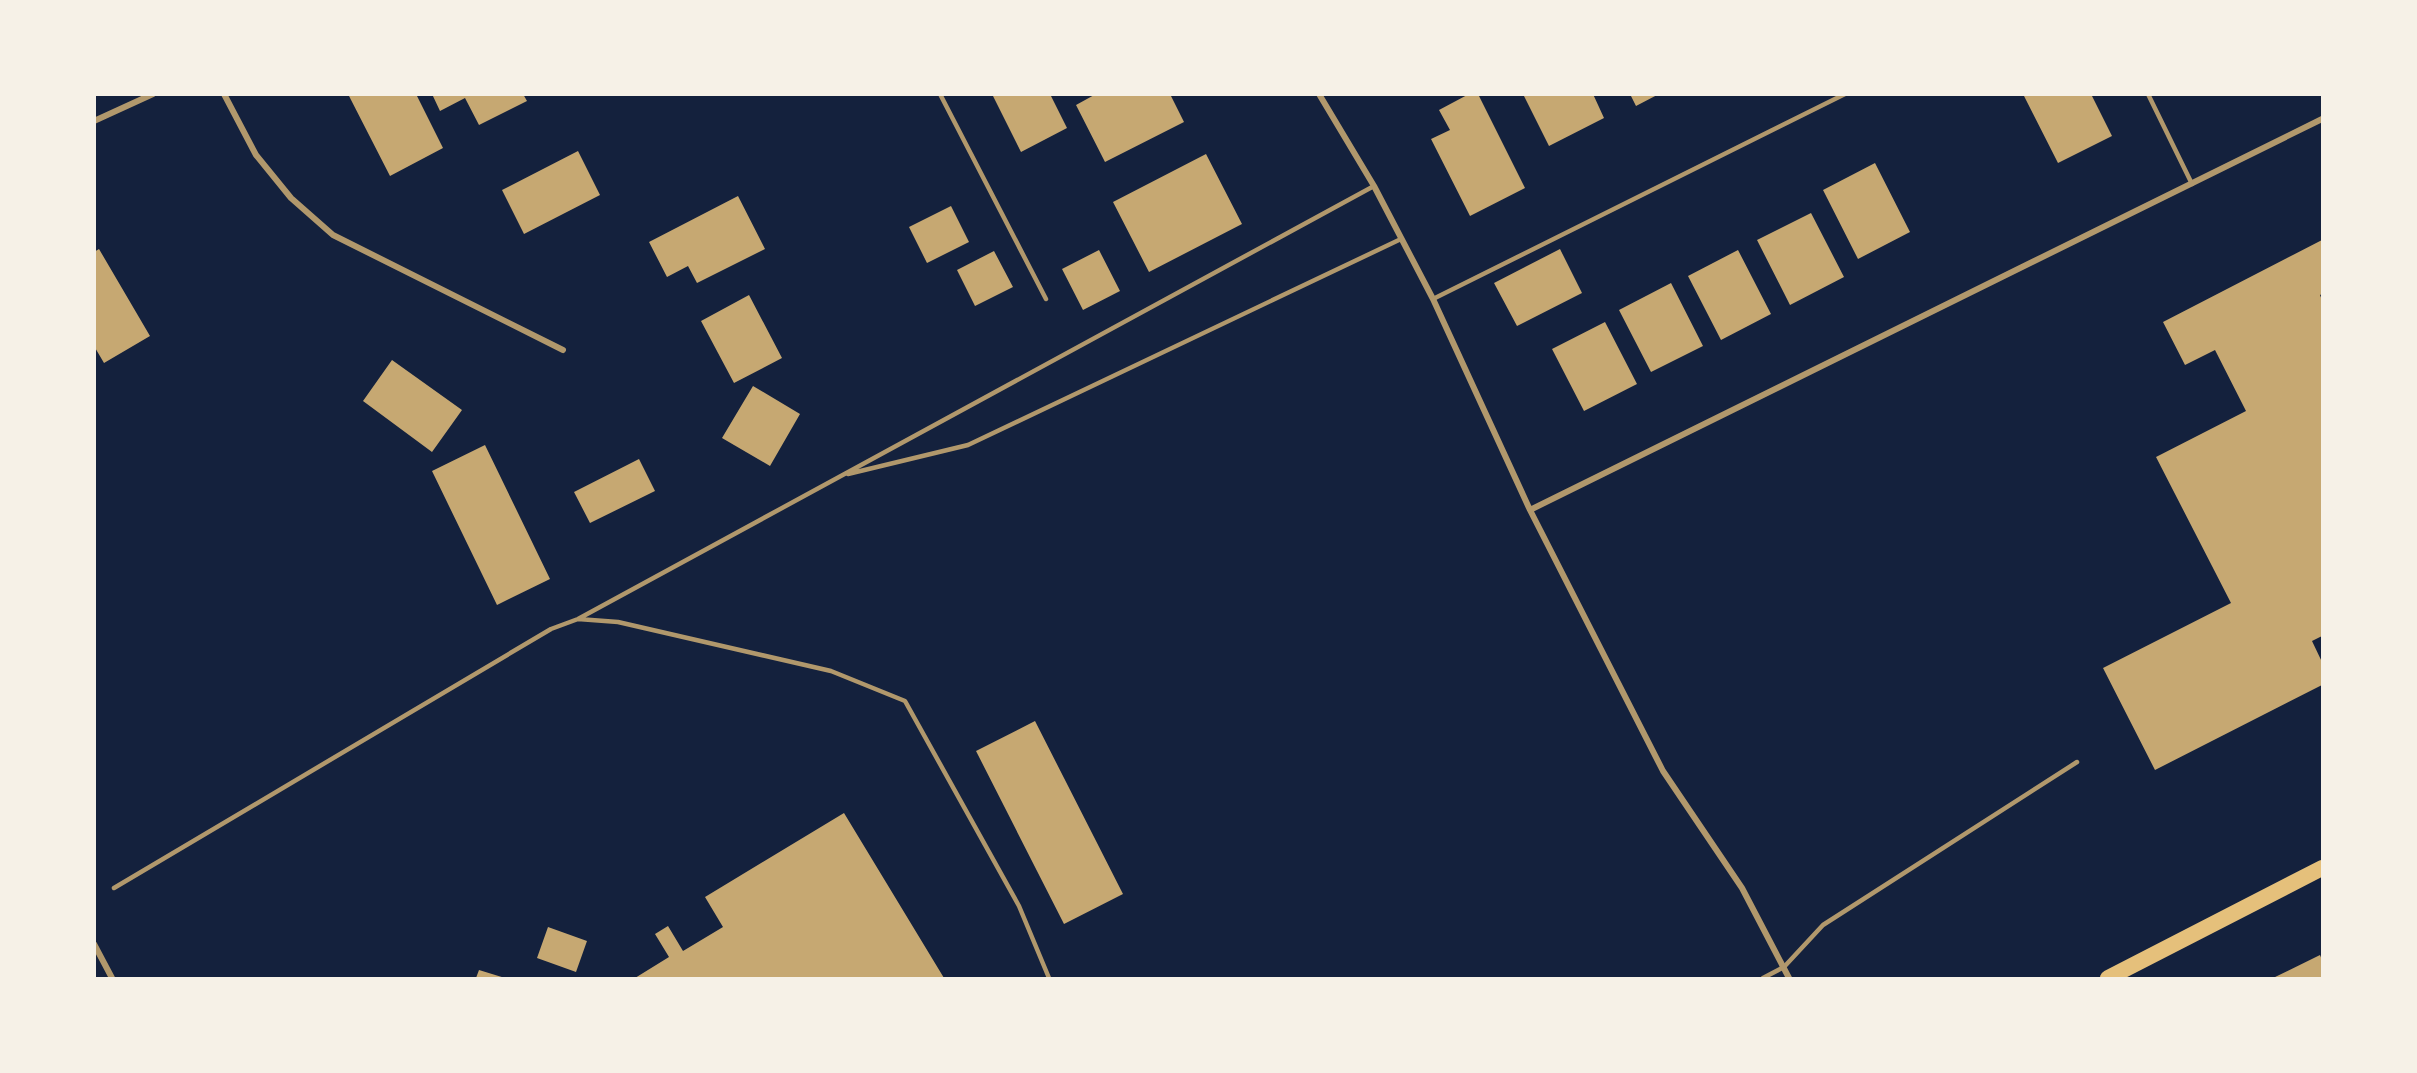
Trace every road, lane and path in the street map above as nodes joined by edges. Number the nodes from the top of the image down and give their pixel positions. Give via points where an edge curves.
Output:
1 (153, 94) edge
2 (224, 94) edge
3 (940, 94) edge
4 (1319, 94) edge
5 (1845, 94) edge
6 (2148, 94) edge
7 (2322, 119) edge
8 (94, 121) edge
9 (2192, 184) junction
10 (1374, 186) junction
11 (1401, 239) junction
12 (1046, 299) dead end
13 (1433, 299) junction
14 (563, 350) dead end
15 (842, 476) junction
16 (1530, 510) junction
17 (578, 619) junction
18 (2077, 762) dead end
19 (2322, 868) edge
20 (114, 888) dead end
21 (94, 944) edge
22 (1784, 968) junction
23 (112, 978) edge
24 (1049, 978) edge
25 (1763, 978) edge
26 (1789, 978) edge
27 (2108, 978) edge

1 - 8 street
2 - 14 street via 256,155 291,198 333,235
3 - 12 lane
4 - 10 street
5 - 13 lane
6 - 9 lane
7 - 9 street
9 - 16 street
10 - 11 street
10 - 15 lane
11 - 13 street
11 - 15 lane via 968,445
13 - 16 street
15 - 17 lane
16 - 22 street via 1663,771 1742,888
17 - 20 lane via 551,629
17 - 24 lane via 618,622 831,671 905,701 1019,906
18 - 22 lane via 1823,925
19 - 27 highway
21 - 23 street
22 - 25 lane
22 - 26 street

